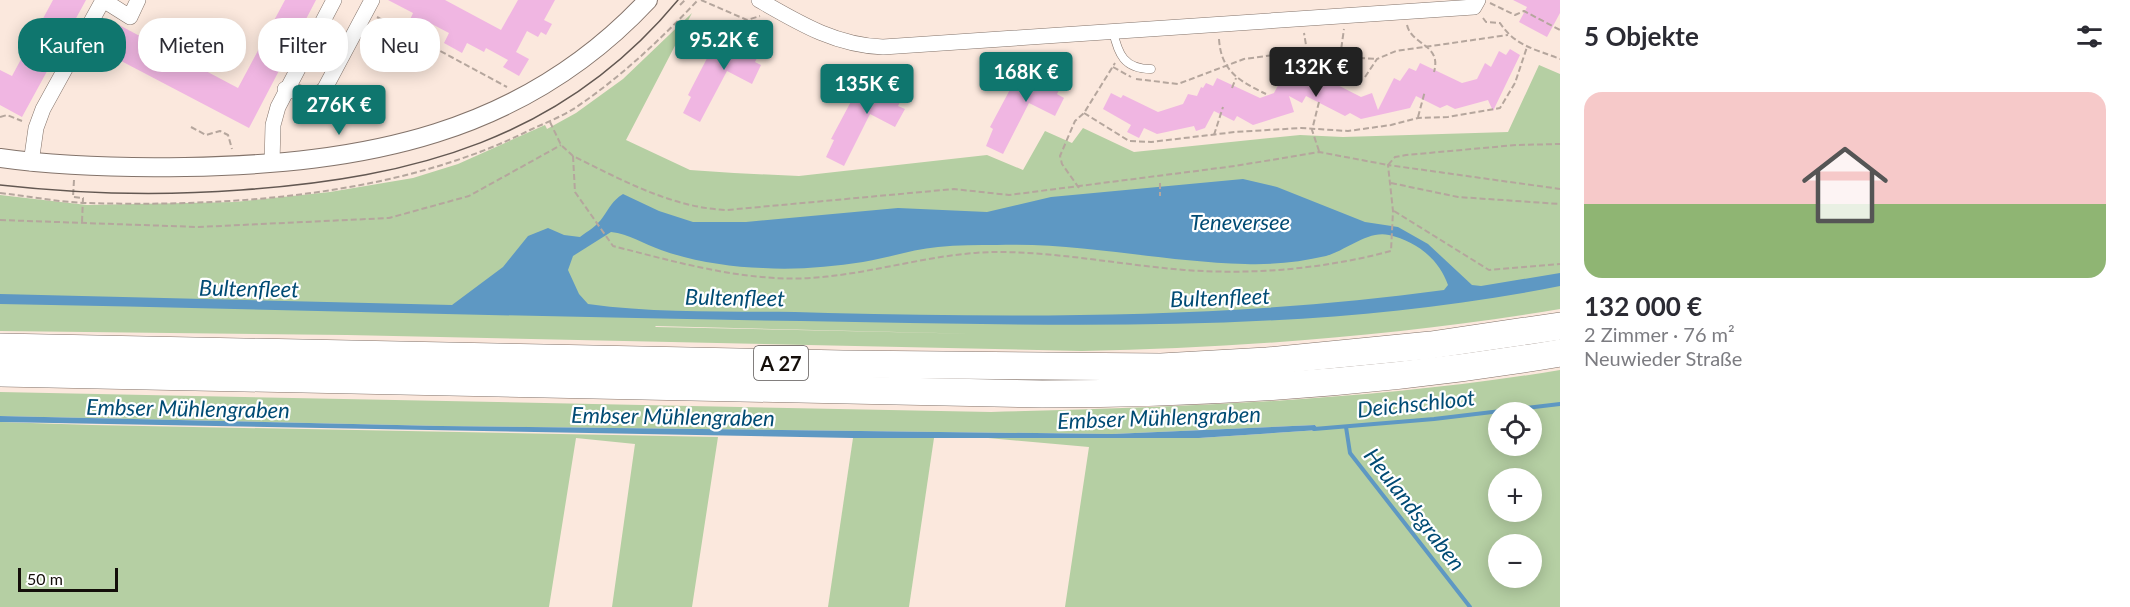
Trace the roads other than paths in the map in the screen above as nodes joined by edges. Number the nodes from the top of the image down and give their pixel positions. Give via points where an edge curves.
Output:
1 (138, 0) edge
2 (334, 0) edge
3 (648, 0) edge
4 (759, 0) edge
5 (102, 1) edge
6 (1479, 2) edge
7 (1439, 4) edge
8 (369, 6) edge
9 (1113, 31) junction
10 (1150, 69) dead end
11 (285, 90) junction
12 (0, 158) edge
13 (31, 163) junction
14 (273, 163) junction
15 (1560, 326) edge
16 (0, 347) edge
17 (1560, 353) edge
18 (0, 373) edge

1 - 5 street via 130,17
2 - 11 street
3 - 14 street via 621,29 565,73 472,122 423,138
4 - 9 street via 831,38 862,46
5 - 13 street via 43,109
6 - 7 street
7 - 9 street via 1403,10
8 - 11 street via 324,90 313,96
9 - 10 lane via 1117,51 1126,61 1139,69
11 - 14 street via 273,125
12 - 13 street
13 - 14 street via 109,168
15 - 16 highway, A 27 via 1420,346 1161,367
17 - 18 highway, A 27 via 1423,373 1146,394

